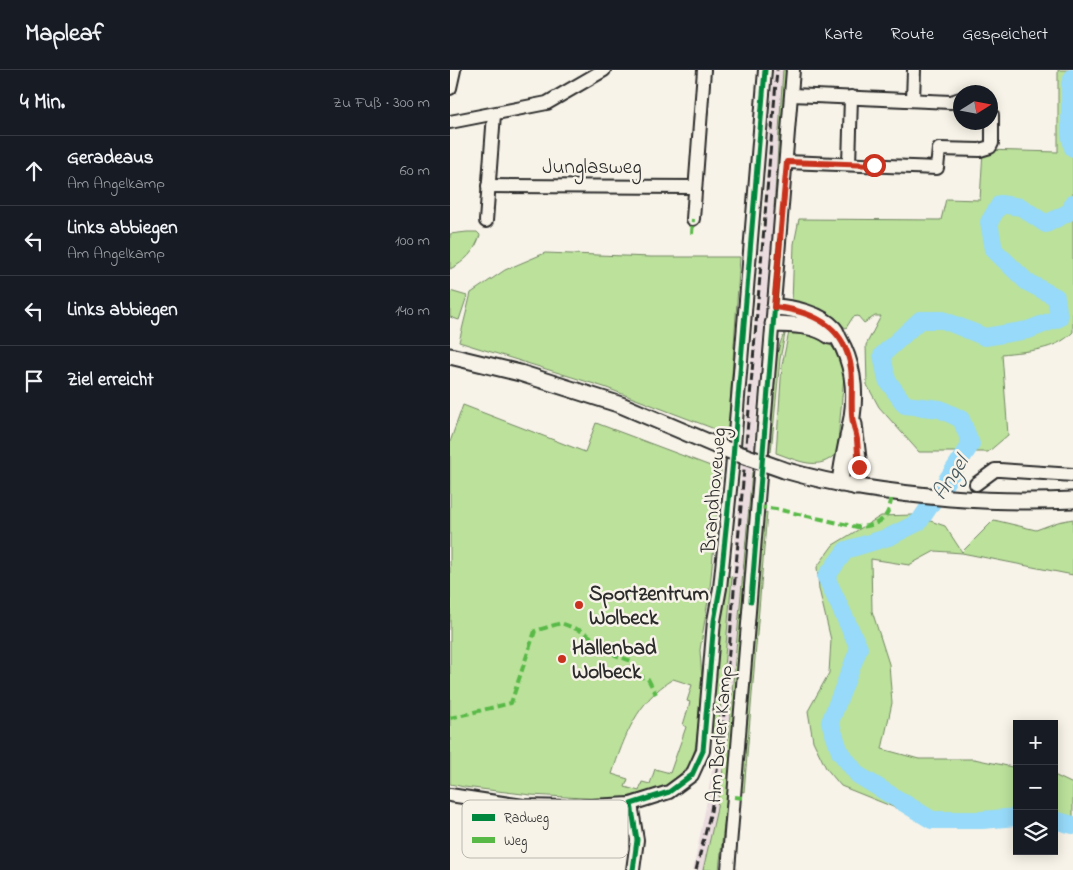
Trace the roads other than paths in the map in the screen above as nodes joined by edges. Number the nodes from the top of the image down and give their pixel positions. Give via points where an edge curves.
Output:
1 (454, 70) edge
2 (604, 70) edge
3 (704, 70) edge
4 (765, 70) edge
5 (794, 70) edge
6 (914, 70) edge
7 (450, 88) edge
8 (792, 94) junction
9 (851, 97) junction
10 (913, 100) junction
11 (953, 101) edge
12 (494, 114) junction
13 (450, 122) edge
14 (992, 130) edge
15 (787, 162) junction
16 (849, 164) junction
17 (488, 186) junction
18 (695, 186) junction
19 (692, 219) dead end
20 (486, 221) dead end
21 (774, 307) junction
22 (773, 324) junction
23 (839, 338) junction
24 (450, 356) edge
25 (852, 415) junction
26 (1073, 475) edge
27 (840, 484) junction
28 (976, 484) dead end
29 (856, 487) junction
30 (1073, 500) edge
31 (450, 795) edge
32 (483, 800) edge
33 (628, 804) edge
34 (631, 804) junction
35 (633, 870) edge
36 (728, 870) edge

1 - 7 street
2 - 12 street via 547,103
3 - 18 street
4 - 34 street, Brandhoveweg via 733,451 703,751 692,774 669,792
5 - 8 street, Am Berler Kamp
6 - 10 street
8 - 9 street
8 - 15 street, Am Berler Kamp
9 - 10 street
9 - 16 street
10 - 11 street
12 - 13 street
12 - 17 street
14 - 16 street via 990,148 939,149 937,168
15 - 16 street
15 - 21 street, Am Berler Kamp
17 - 18 street, Junglasweg
17 - 20 street
18 - 19 street
21 - 22 street, Am Berler Kamp
21 - 23 main road via 789,308 818,318 835,330
22 - 23 main road via 812,327
22 - 36 street, Am Berler Kamp
23 - 25 main road via 851,367
24 - 27 main road, bridge via 520,373 621,405 722,448 784,470
25 - 27 main road
25 - 29 main road via 859,467
26 - 28 street via 1000,470
27 - 29 main road
29 - 30 main road via 989,500
31 - 32 street, Brandhoveweg
33 - 34 street, Brandhoveweg
34 - 35 street via 637,840

